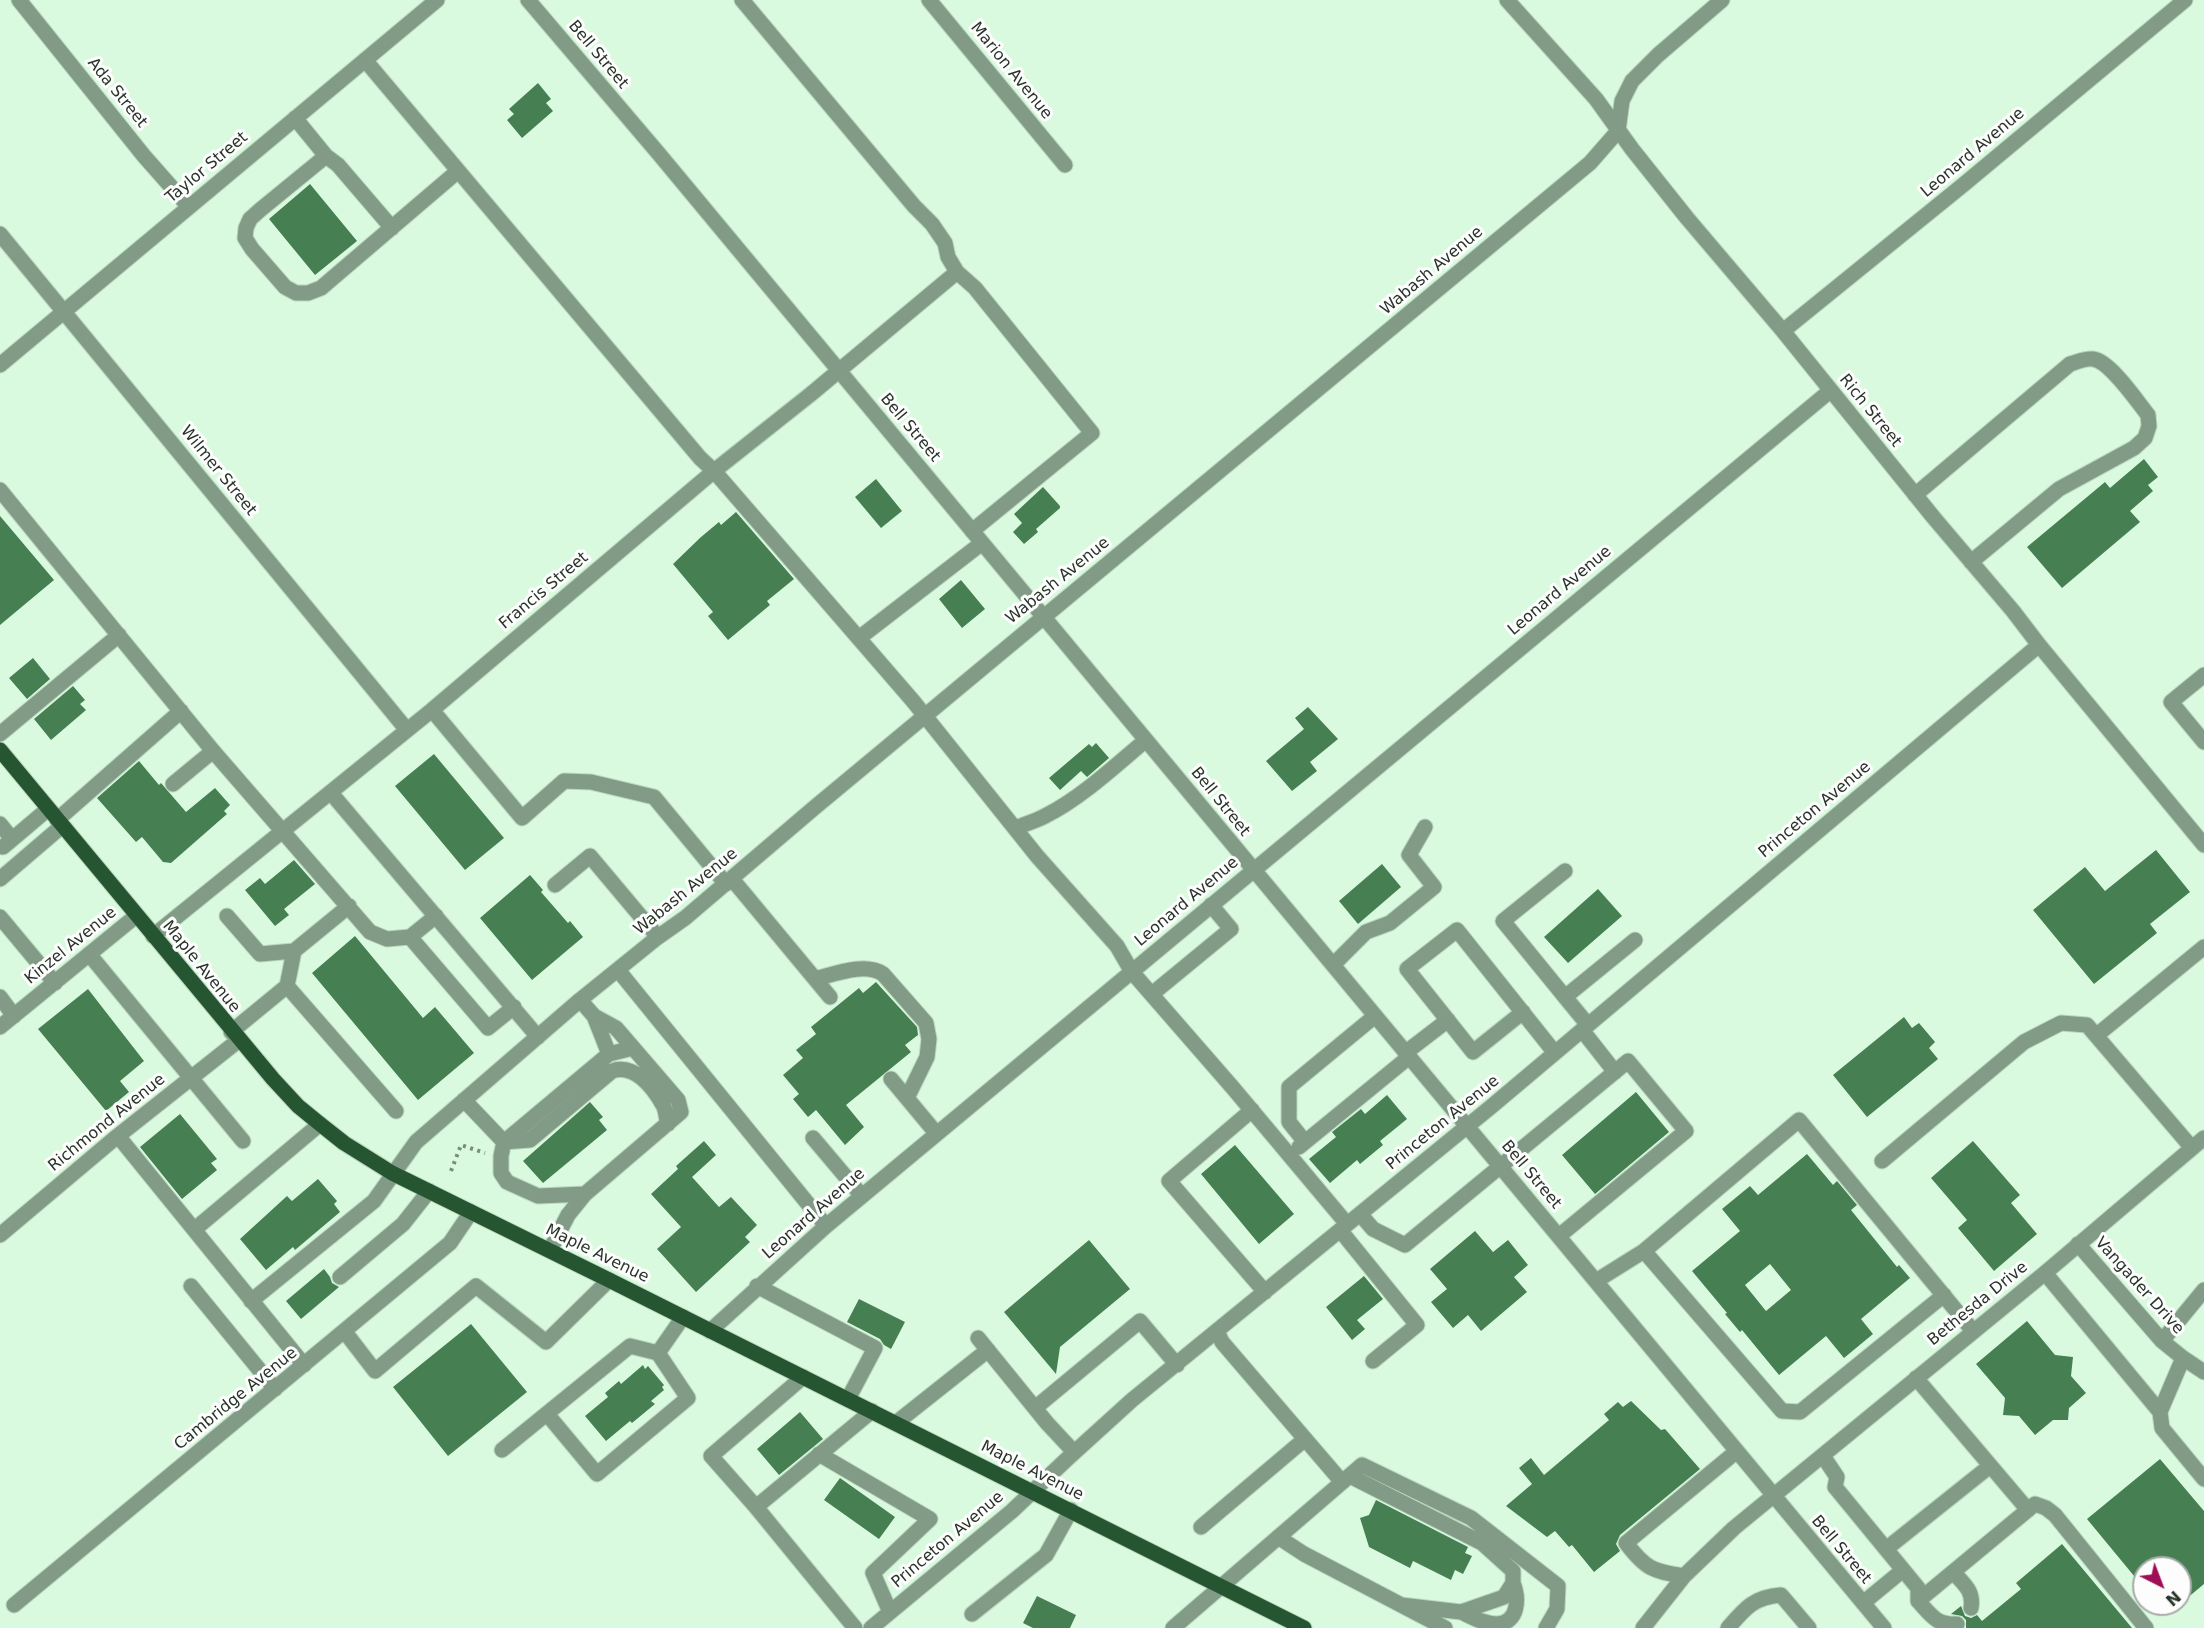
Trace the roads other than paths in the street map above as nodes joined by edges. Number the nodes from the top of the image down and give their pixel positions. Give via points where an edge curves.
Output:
1 (19, 0) edge
2 (437, 0) edge
3 (528, 0) edge
4 (742, 0) edge
5 (929, 0) edge
6 (1507, 0) edge
7 (1722, 0) edge
8 (2185, 0) edge
9 (365, 60) junction
10 (295, 118) junction
11 (1618, 131) junction
12 (326, 156) junction
13 (1065, 165) dead end
14 (458, 171) junction
15 (189, 207) junction
16 (392, 228) junction
17 (0, 234) edge
18 (957, 272) junction
19 (63, 311) junction
20 (1783, 331) junction
21 (0, 365) edge
22 (839, 371) junction
23 (1830, 391) junction
24 (714, 471) junction
25 (0, 490) edge
26 (1915, 495) junction
27 (977, 537) junction
28 (1971, 562) junction
29 (1043, 616) junction
30 (118, 635) junction
31 (859, 638) junction
32 (2039, 645) junction
33 (2204, 675) edge
34 (432, 710) junction
35 (181, 711) junction
36 (924, 716) junction
37 (407, 730) junction
38 (0, 734) edge
39 (1146, 740) junction
40 (2204, 742) edge
41 (0, 750) edge
42 (213, 751) junction
43 (173, 784) dead end
44 (331, 793) junction
45 (56, 818) junction
46 (0, 824) edge
47 (1425, 827) dead end
48 (1015, 828) junction
49 (282, 831) junction
50 (5, 843) edge
51 (2204, 845) edge
52 (17, 864) junction
53 (1253, 871) junction
54 (1565, 871) dead end
55 (0, 879) edge
56 (729, 882) junction
57 (555, 885) dead end
58 (1211, 905) junction
59 (350, 906) junction
60 (136, 916) junction
61 (227, 916) dead end
62 (436, 916) junction
63 (0, 917) edge
64 (153, 936) junction
65 (410, 937) junction
66 (658, 937) junction
67 (1635, 940) dead end
68 (2204, 947) edge
69 (294, 951) junction
70 (90, 954) junction
71 (1333, 965) junction
72 (618, 970) junction
73 (1132, 972) junction
74 (815, 979) junction
75 (55, 982) junction
76 (287, 986) junction
77 (1152, 994) junction
78 (0, 997) edge
79 (830, 997) dead end
80 (1565, 997) junction
81 (580, 1000) junction
82 (514, 1006) junction
83 (1523, 1012) junction
84 (14, 1016) junction
85 (594, 1016) junction
86 (1375, 1016) junction
87 (1448, 1020) junction
88 (0, 1027) edge
89 (1585, 1028) junction
90 (2097, 1035) junction
91 (235, 1036) junction
92 (538, 1037) junction
93 (633, 1048) junction
94 (1556, 1053) junction
95 (609, 1054) junction
96 (1407, 1055) junction
97 (1615, 1072) junction
98 (190, 1078) junction
99 (891, 1079) dead end
100 (907, 1098) junction
101 (464, 1100) junction
102 (1252, 1110) junction
103 (396, 1111) dead end
104 (320, 1124) junction
105 (668, 1124) junction
106 (1467, 1127) junction
107 (936, 1133) junction
108 (118, 1136) junction
109 (813, 1137) dead end
110 (243, 1142) dead end
111 (504, 1142) junction
112 (1305, 1142) junction
113 (2198, 1143) edge
114 (1290, 1155) junction
115 (1882, 1161) dead end
116 (1501, 1167) junction
117 (392, 1173) junction
118 (429, 1191) junction
119 (585, 1194) junction
120 (862, 1196) junction
121 (471, 1212) junction
122 (1360, 1214) junction
123 (826, 1226) junction
124 (1343, 1227) junction
125 (195, 1229) junction
126 (0, 1235) edge
127 (1559, 1236) junction
128 (2078, 1244) junction
129 (550, 1250) junction
130 (1644, 1251) junction
131 (2045, 1273) junction
132 (340, 1277) dead end
133 (609, 1280) junction
134 (1596, 1281) junction
135 (191, 1286) dead end
136 (757, 1286) junction
137 (2204, 1290) edge
138 (1265, 1292) junction
139 (1944, 1295) junction
140 (251, 1301) junction
141 (683, 1317) junction
142 (1973, 1330) junction
143 (710, 1331) junction
144 (1217, 1331) junction
145 (345, 1332) junction
146 (2162, 1341) junction
147 (658, 1353) junction
148 (2183, 1358) junction
149 (1372, 1361) dead end
150 (304, 1365) junction
151 (1177, 1365) junction
152 (2204, 1372) edge
153 (803, 1377) junction
154 (1916, 1378) junction
155 (275, 1389) junction
156 (848, 1399) junction
157 (1035, 1408) junction
158 (872, 1411) junction
159 (2160, 1412) junction
160 (547, 1414) junction
161 (896, 1423) junction
162 (1305, 1439) junction
163 (502, 1450) dead end
164 (1074, 1452) junction
165 (1737, 1452) junction
166 (819, 1454) junction
167 (1823, 1456) junction
168 (1990, 1466) junction
169 (1346, 1479) junction
170 (2204, 1479) edge
171 (1033, 1492) junction
172 (1773, 1496) junction
173 (756, 1507) junction
174 (1071, 1510) junction
175 (2028, 1510) junction
176 (1201, 1527) dead end
177 (1278, 1537) junction
178 (1886, 1549) junction
179 (1904, 1570) junction
180 (1953, 1572) junction
181 (1684, 1576) junction
182 (1513, 1583) junction
183 (1221, 1587) junction
184 (1918, 1601) junction
185 (1863, 1603) junction
186 (14, 1605) dead end
187 (1401, 1605) junction
188 (1971, 1608) dead end
189 (890, 1612) junction
190 (1461, 1612) junction
191 (972, 1614) dead end
192 (1957, 1624) dead end
193 (1880, 1626) edge
194 (855, 1628) edge
195 (871, 1628) edge
196 (1173, 1628) edge
197 (1304, 1628) edge
198 (1445, 1628) edge
199 (1546, 1628) edge
200 (1643, 1628) edge
201 (1728, 1628) edge
202 (1809, 1628) edge
203 (2146, 1628) edge

1 - 15 street, Ada Street
2 - 9 street, Taylor Street
3 - 22 street, Bell Street
4 - 18 street via 933,224
5 - 13 street, Marion Avenue
6 - 11 street, Rich Street via 1596,99
7 - 11 street via 1632,81 1622,101
8 - 20 street, Leonard Avenue
9 - 10 street, Taylor Street
9 - 14 street
10 - 12 street
10 - 15 street, Taylor Street
11 - 20 street, Rich Street
11 - 29 street, Wabash Avenue via 1590,163
12 - 16 street
12 - 16 street via 260,210 246,228 245,238 252,249 285,287 296,293 321,288
14 - 16 street
14 - 24 street
15 - 19 street, Taylor Street
17 - 19 street, Wilmer Street
18 - 22 street, Francis Street
18 - 27 street via 975,288 1092,433
19 - 21 street, Taylor Street
19 - 37 street, Wilmer Street
20 - 23 street, Rich Street
22 - 24 street, Francis Street
22 - 27 street, Bell Street
23 - 26 street, Rich Street
23 - 53 street, Leonard Avenue
24 - 31 street
24 - 34 street, Francis Street
25 - 30 street
26 - 28 street, Rich Street
26 - 28 street via 2070,364 2094,359 2105,363 2148,415 2145,438 2059,489
27 - 29 street, Bell Street
27 - 31 street
28 - 32 street, Rich Street
29 - 36 street, Wabash Avenue
29 - 39 street, Bell Street
30 - 35 street
30 - 38 street
31 - 36 street
32 - 51 street, Rich Street
32 - 89 street, Princeton Avenue
33 - 40 street via 2171,702
34 - 37 street, Francis Street
34 - 56 street via 522,818 564,781 591,782 654,797
35 - 42 street
35 - 45 street
36 - 48 street
36 - 56 street, Wabash Avenue
37 - 44 street, Francis Street
39 - 48 street via 1109,772 1054,810
39 - 53 street, Bell Street
41 - 45 main road, Maple Avenue
42 - 43 street
42 - 49 street
44 - 49 street, Francis Street
44 - 62 street
45 - 50 street
45 - 52 street
45 - 60 main road, Maple Avenue
46 - 50 street
47 - 71 street via 1409,855 1434,887 1390,923 1366,932
48 - 73 street via 1117,946
49 - 59 street
49 - 64 street, Francis Street
50 - 52 street
52 - 55 street
53 - 58 street, Leonard Avenue
53 - 71 street, Bell Street
54 - 80 street via 1503,921
56 - 66 street, Wabash Avenue
56 - 74 street
57 - 66 street via 590,855
58 - 73 street, Leonard Avenue
58 - 77 street via 1231,929
59 - 65 street via 370,932 387,939
59 - 69 street
60 - 64 main road, Maple Avenue
60 - 70 street, Kinzel Avenue
61 - 69 street via 260,954
62 - 65 street
62 - 82 street
63 - 75 street
64 - 91 main road, Maple Avenue
65 - 82 street via 488,1028
66 - 72 street, Wabash Avenue
67 - 80 street
68 - 90 street
69 - 76 street
70 - 75 street, Kinzel Avenue
70 - 98 street
71 - 86 street, Bell Street
72 - 81 street, Wabash Avenue
72 - 123 street
73 - 77 street
73 - 107 street, Leonard Avenue
74 - 79 street
74 - 100 street via 851,970 876,970 926,1023 927,1057
75 - 84 street, Kinzel Avenue
76 - 91 street, Richmond Avenue
76 - 103 street
77 - 102 street
78 - 84 street
80 - 89 street
81 - 85 street
81 - 92 street, Wabash Avenue
82 - 92 street
83 - 87 street via 1473,1052
83 - 87 street via 1457,930 1407,969
83 - 94 street
84 - 88 street, Kinzel Avenue
85 - 93 street via 615,1028
85 - 95 street
86 - 96 street, Bell Street
86 - 112 street via 1288,1087 1289,1122
87 - 96 street
89 - 94 street, Princeton Avenue
89 - 97 street
90 - 113 street
90 - 115 street via 2087,1024 2061,1023 2024,1042
91 - 98 street, Richmond Avenue
91 - 104 main road, Maple Avenue via 298,1106
92 - 101 street, Wabash Avenue
93 - 95 street
93 - 105 street via 678,1100 681,1112
94 - 106 street, Princeton Avenue
95 - 111 street
96 - 106 street, Bell Street
96 - 112 street
97 - 116 street
97 - 127 street via 1628,1061 1686,1131
98 - 108 street, Richmond Avenue
98 - 110 street
99 - 100 street
100 - 107 street
101 - 111 street
101 - 117 street, Wabash Avenue via 416,1142
102 - 114 street
102 - 138 street via 1168,1181
104 - 117 main road, Maple Avenue
104 - 125 street
105 - 111 street via 664,1106 643,1080 621,1068 612,1071 530,1140
105 - 119 street
106 - 116 street, Bell Street
106 - 122 street, Princeton Avenue
107 - 120 street, Leonard Avenue
108 - 125 street
108 - 126 street, Richmond Avenue
109 - 120 street
111 - 119 street via 501,1173 507,1182 538,1196
112 - 114 street
113 - 128 street, Bethesda Drive
114 - 124 street
116 - 122 street via 1406,1245 1373,1229
116 - 127 street, Bell Street
117 - 118 main road, Maple Avenue
117 - 140 street, Wabash Avenue via 374,1201
118 - 121 main road, Maple Avenue
118 - 132 street via 403,1224
119 - 129 street via 568,1215
120 - 123 street, Leonard Avenue
121 - 129 main road, Maple Avenue
121 - 145 street, Cambridge Avenue via 450,1243
122 - 124 street, Princeton Avenue
123 - 136 street, Leonard Avenue
124 - 138 street, Princeton Avenue
124 - 149 street via 1418,1325
125 - 140 street
127 - 134 street, Bell Street
128 - 131 street, Bethesda Drive
128 - 146 street, Vangader Drive
129 - 133 main road, Maple Avenue
130 - 134 street
130 - 139 street via 1782,1411 1800,1412
130 - 139 street via 1799,1120
131 - 142 street, Bethesda Drive
131 - 159 street
133 - 141 main road, Maple Avenue
133 - 145 street via 546,1342 476,1286 375,1371
134 - 165 street, Bell Street
135 - 155 street
136 - 143 street, Leonard Avenue
136 - 156 street via 875,1348
137 - 146 street
138 - 144 street, Princeton Avenue
139 - 142 street
140 - 150 street
141 - 143 main road, Maple Avenue
141 - 147 street
142 - 154 street, Bethesda Drive
143 - 153 main road, Maple Avenue
144 - 151 street, Princeton Avenue
144 - 162 street via 1222,1342
145 - 150 street, Cambridge Avenue
146 - 148 street, Vangader Drive
147 - 160 street via 630,1346
147 - 160 street via 688,1398 597,1474
148 - 152 street, Vangader Drive
148 - 159 street
150 - 155 street, Cambridge Avenue
151 - 157 street via 1140,1321
151 - 164 street, Princeton Avenue
153 - 156 main road, Maple Avenue
153 - 173 street via 711,1456
154 - 167 street, Bethesda Drive
154 - 168 street
155 - 186 street, Cambridge Avenue
156 - 158 main road, Maple Avenue
157 - 161 street via 983,1344
157 - 164 street
158 - 161 main road, Maple Avenue
158 - 166 street
159 - 170 street via 2162,1428
160 - 163 street
161 - 171 main road, Maple Avenue
162 - 169 street
162 - 176 street
164 - 171 street, Princeton Avenue
165 - 172 street, Bell Street
165 - 181 street via 1626,1543 1655,1572
166 - 173 street
166 - 189 street via 930,1519 873,1573
167 - 172 street, Bethesda Drive
167 - 178 street via 1837,1477 1835,1487
168 - 175 street
168 - 178 street
169 - 177 street
169 - 182 street via 1482,1542 1513,1571
169 - 199 street via 1362,1465 1471,1518 1558,1586 1557,1609
171 - 174 main road, Maple Avenue
171 - 189 street, Princeton Avenue
172 - 181 street, Bethesda Drive
172 - 185 street, Bell Street
173 - 194 street
174 - 183 main road, Maple Avenue
174 - 191 street via 1046,1555
175 - 180 street
175 - 203 street via 2035,1504 2055,1515
177 - 183 street
177 - 187 street
178 - 179 street
179 - 184 street via 1918,1588
179 - 185 street
180 - 184 street
180 - 188 street via 1973,1598
181 - 200 street, Bethesda Drive
182 - 190 street via 1504,1597
182 - 190 street via 1518,1594 1512,1617 1499,1624
183 - 196 street
183 - 197 main road, Maple Avenue
184 - 192 street via 1944,1625
185 - 193 street, Bell Street
187 - 190 street
187 - 198 street
189 - 195 street, Princeton Avenue
201 - 202 street via 1746,1607 1766,1596 1781,1596

